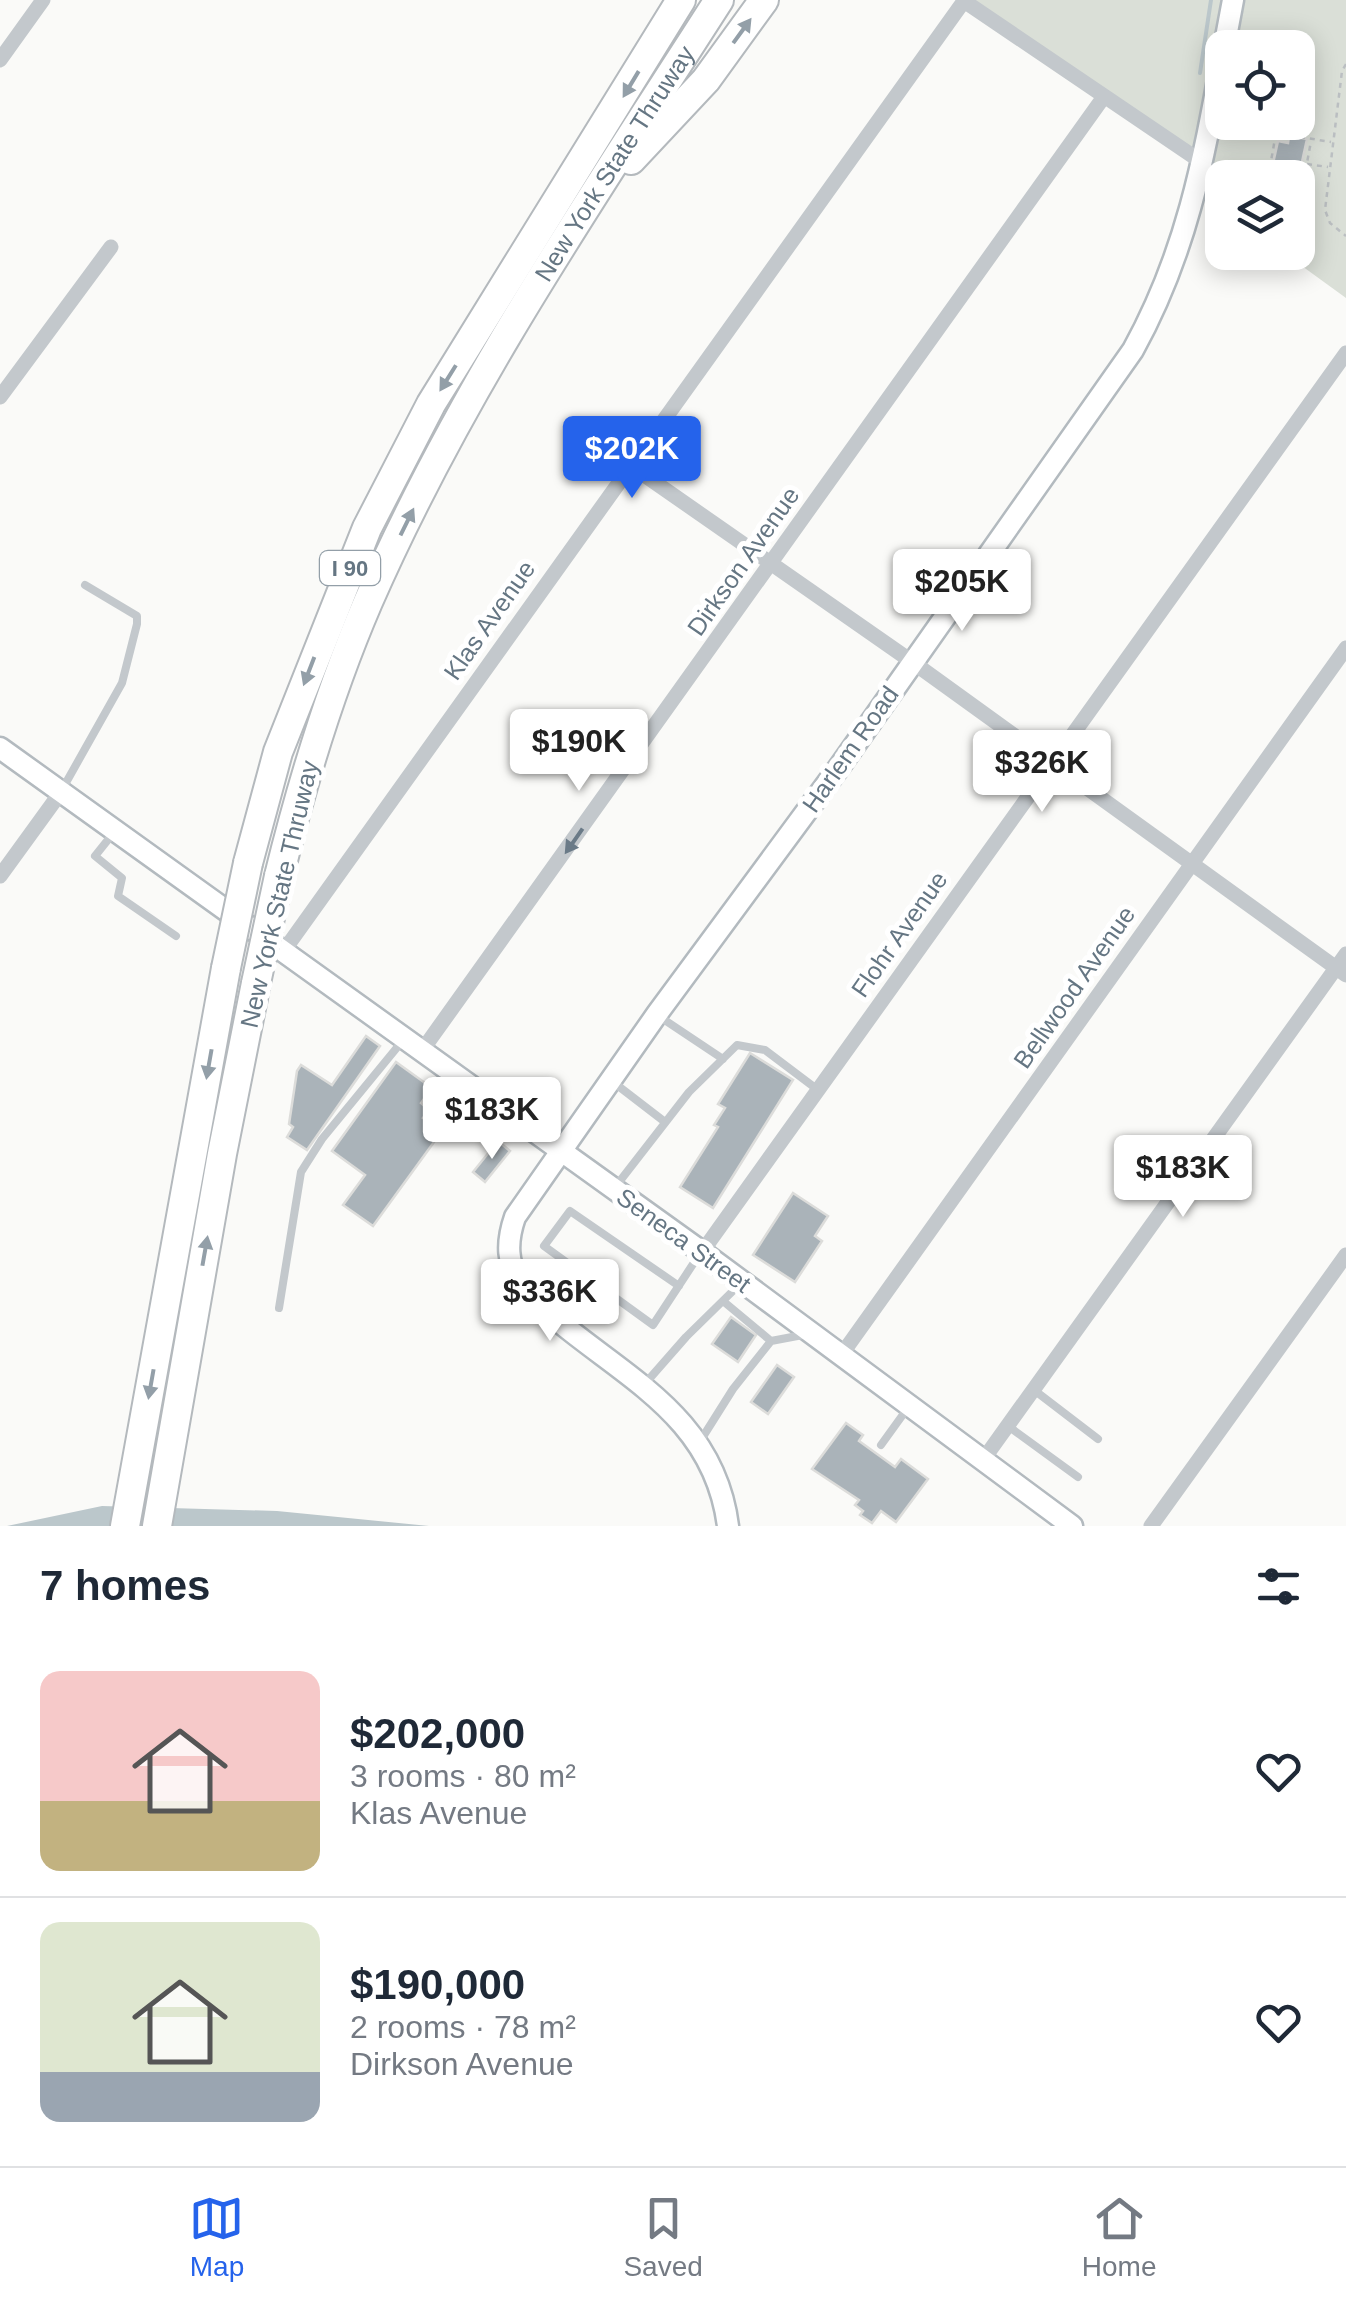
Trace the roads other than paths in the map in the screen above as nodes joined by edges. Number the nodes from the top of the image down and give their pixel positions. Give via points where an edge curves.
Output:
1 (43, 0) edge
2 (682, 0) edge
3 (719, 0) edge
4 (764, 0) edge
5 (1233, 0) edge
6 (1227, 30) edge
7 (0, 60) edge
8 (1103, 98) junction
9 (1207, 140) edge
10 (1203, 163) junction
11 (585, 208) junction
12 (111, 246) dead end
13 (1346, 353) edge
14 (0, 397) edge
15 (630, 465) junction
16 (773, 562) junction
17 (85, 584) dead end
18 (1346, 648) edge
19 (911, 661) junction
20 (0, 748) edge
21 (1051, 763) junction
22 (60, 792) junction
23 (114, 831) junction
24 (1192, 864) junction
25 (0, 876) edge
26 (176, 936) dead end
27 (283, 952) junction
28 (1343, 966) edge
29 (657, 1014) junction
30 (412, 1046) junction
31 (722, 1059) junction
32 (611, 1080) junction
33 (818, 1090) junction
34 (666, 1122) junction
35 (560, 1152) junction
36 (613, 1189) junction
37 (702, 1252) junction
38 (1346, 1255) edge
39 (742, 1282) junction
40 (678, 1286) junction
41 (723, 1300) junction
42 (279, 1308) dead end
43 (812, 1332) junction
44 (771, 1341) junction
45 (842, 1354) junction
46 (643, 1386) junction
47 (1034, 1390) junction
48 (910, 1405) junction
49 (1008, 1426) junction
50 (1098, 1440) dead end
51 (699, 1443) junction
52 (880, 1445) dead end
53 (983, 1460) junction
54 (1078, 1477) dead end
55 (125, 1526) edge
56 (158, 1526) edge
57 (728, 1526) edge
58 (1072, 1526) edge
59 (1152, 1526) edge

1 - 7 street
2 -> 55 highway, New York State Thruway / I 90, bridge via 431,404 367,528 278,752 226,968
3 - 11 highway, New York State Thruway / I 90
11 -> 4 highway via 706,80
5 - 6 main road
8 - 10 street
8 - 15 street, Klas Avenue via 964,1
8 - 16 street, Dirkson Avenue
9 - 10 main road, Harlem Road
10 - 19 main road, Harlem Road via 1172,271 1133,350
56 -> 11 highway, New York State Thruway / I 90, bridge via 222,1154 306,770 368,602 444,447
12 - 14 street
13 - 21 street, Flohr Avenue
15 - 16 street
15 - 27 street, Klas Avenue
16 - 19 street
16 -> 30 street, Dirkson Avenue
17 - 22 lane via 136,616 138,624 122,682
18 - 24 street, Bellwood Avenue
19 - 21 street
19 - 29 main road, Harlem Road
20 - 22 main road, Seneca Street
21 - 24 street
21 - 33 street, Flohr Avenue
22 - 23 main road, Seneca Street
22 - 25 street
23 - 26 lane via 95,856 122,878 118,896
23 - 27 main road, Seneca Street
24 - 28 street
24 - 45 street, Bellwood Avenue
27 - 30 main road, Seneca Street
28 - 47 street
29 - 31 lane
29 - 32 main road, Harlem Road
30 - 35 main road, Seneca Street
30 - 42 lane via 322,1139 301,1172
31 - 33 lane via 737,1045 765,1050
31 - 34 lane
32 - 34 lane
32 - 35 main road, Harlem Road
33 - 37 street, Flohr Avenue
34 - 36 lane
35 - 36 main road, Seneca Street
35 - 46 main road, Harlem Road via 515,1217 508,1246 514,1275 530,1296
36 - 37 main road, Seneca Street
37 - 39 main road, Seneca Street
37 - 40 lane
38 - 59 street
39 - 41 lane
39 - 43 main road, Seneca Street
40 - 40 lane via 653,1326 544,1246 570,1211
41 - 44 lane
41 - 46 lane
43 - 44 lane
43 - 45 main road, Seneca Street
44 - 51 lane
45 - 48 main road, Seneca Street
46 - 51 main road
47 - 49 street
47 - 50 lane
48 - 52 lane
48 - 53 main road, Seneca Street
49 - 53 street
49 - 54 lane
51 - 57 main road
53 - 58 main road, Seneca Street

